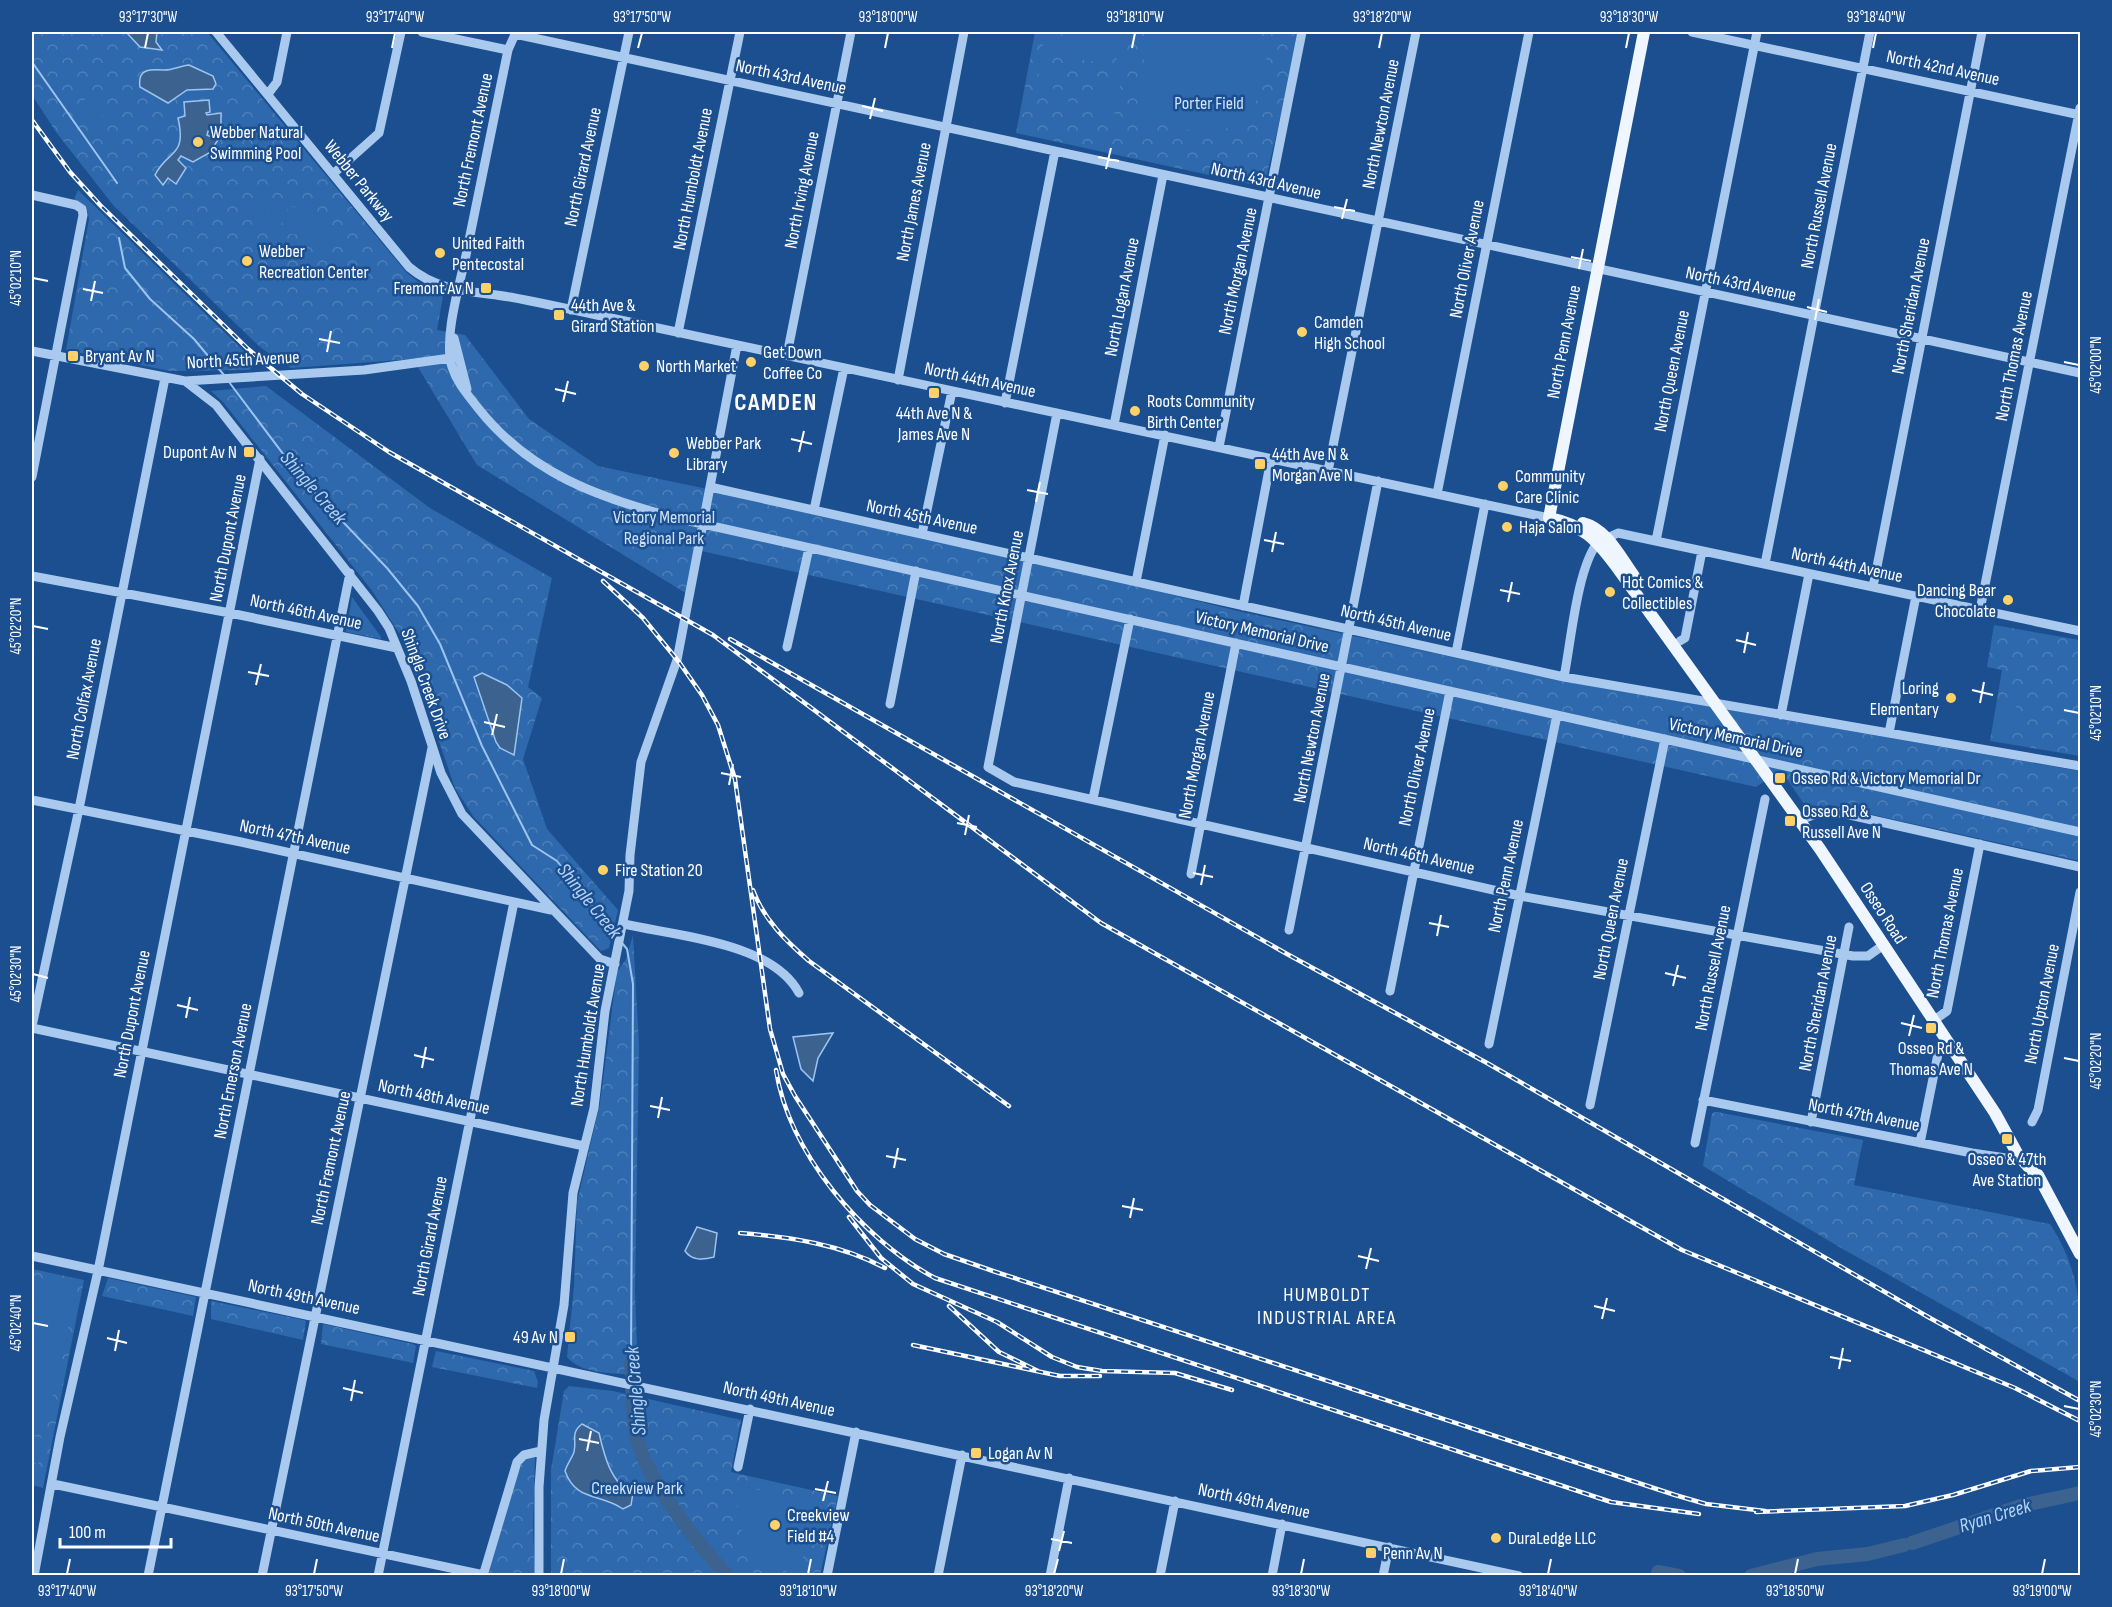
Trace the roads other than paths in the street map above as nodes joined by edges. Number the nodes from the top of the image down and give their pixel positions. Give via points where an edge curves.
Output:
1 (216, 32) edge
2 (287, 32) edge
3 (401, 32) edge
4 (422, 32) edge
5 (629, 32) edge
6 (740, 32) edge
7 (851, 32) edge
8 (964, 32) edge
9 (1302, 32) edge
10 (1416, 32) edge
11 (1529, 32) edge
12 (1644, 32) edge
13 (1692, 32) edge
14 (1757, 32) edge
15 (1870, 32) edge
16 (1982, 32) edge
17 (516, 33) edge
18 (1754, 45) junction
19 (508, 50) junction
20 (624, 58) junction
21 (1863, 68) junction
22 (729, 81) junction
23 (1971, 90) junction
24 (268, 94) junction
25 (836, 104) junction
26 (2080, 112) edge
27 (945, 127) junction
28 (1055, 151) junction
29 (333, 174) junction
30 (1162, 175) junction
31 (32, 195) edge
32 (1270, 199) junction
33 (1379, 223) junction
34 (1486, 246) junction
35 (409, 267) joint
36 (1596, 270) junction
37 (459, 290) junction
38 (1704, 293) junction
39 (571, 310) junction
40 (1814, 316) junction
41 (452, 328) joint
42 (678, 333) junction
43 (1921, 339) junction
44 (737, 345) junction
45 (32, 351) edge
46 (787, 355) junction
47 (55, 356) junction
48 (454, 358) junction
49 (2029, 362) junction
50 (844, 368) junction
51 (2080, 373) edge
52 (165, 378) junction
53 (898, 380) junction
54 (184, 381) junction
55 (952, 392) junction
56 (1005, 403) junction
57 (1058, 413) junction
58 (1114, 425) junction
59 (1164, 435) junction
60 (1219, 447) junction
61 (260, 459) junction
62 (1271, 459) junction
63 (1329, 471) junction
64 (32, 477) edge
65 (1378, 481) junction
66 (710, 487) junction
67 (1437, 494) junction
68 (1485, 504) junction
69 (814, 510) junction
70 (1549, 518) junction
71 (703, 523) junction
72 (922, 534) junction
73 (1603, 540) junction
74 (1656, 541) junction
75 (809, 548) junction
76 (1702, 551) junction
77 (1029, 558) junction
78 (1765, 564) junction
79 (916, 571) junction
80 (350, 573) junction
81 (1809, 574) junction
82 (32, 576) edge
83 (1136, 582) junction
84 (1873, 587) junction
85 (121, 592) junction
86 (1022, 595) junction
87 (1916, 596) junction
88 (1243, 606) junction
89 (1980, 610) junction
90 (230, 613) junction
91 (1130, 619) junction
92 (1350, 629) junction
93 (2080, 631) edge
94 (337, 636) junction
95 (1680, 641) junction
96 (1236, 643) junction
97 (787, 647) dead end
98 (397, 648) junction
99 (1456, 653) junction
100 (1343, 667) junction
101 (1564, 677) junction
102 (1450, 691) junction
103 (890, 704) dead end
104 (1721, 704) junction
105 (1557, 715) junction
106 (1781, 715) junction
107 (1889, 733) junction
108 (1665, 739) junction
109 (432, 748) junction
110 (1756, 759) junction
111 (2080, 766) edge
112 (988, 767) joint
113 (1093, 799) junction
114 (1765, 799) dead end
115 (32, 800) edge
116 (79, 809) junction
117 (1800, 820) junction
118 (1201, 824) junction
119 (186, 831) junction
120 (2080, 832) edge
121 (1980, 844) junction
122 (1307, 848) junction
123 (295, 854) junction
124 (2080, 867) edge
125 (1413, 872) junction
126 (1191, 874) dead end
127 (405, 878) junction
128 (2080, 892) edge
129 (1520, 896) junction
130 (514, 902) junction
131 (551, 910) junction
132 (1628, 915) junction
133 (623, 927) junction
134 (1850, 927) dead end
135 (1289, 930) dead end
136 (1736, 935) junction
137 (1882, 946) junction
138 (1844, 955) junction
139 (615, 964) junction
140 (1390, 991) dead end
141 (799, 993) dead end
142 (1933, 1021) junction
143 (32, 1027) edge
144 (1489, 1044) dead end
145 (1950, 1044) junction
146 (141, 1052) junction
147 (249, 1074) junction
148 (361, 1098) junction
149 (1703, 1100) junction
150 (1590, 1105) dead end
151 (1995, 1113) junction
152 (470, 1122) junction
153 (1811, 1122) junction
154 (2032, 1122) dead end
155 (1695, 1143) dead end
156 (1920, 1143) junction
157 (584, 1146) junction
158 (2018, 1155) junction
159 (2041, 1181) junction
160 (2080, 1254) edge
161 (32, 1256) edge
162 (98, 1271) junction
163 (206, 1293) junction
164 (315, 1316) junction
165 (426, 1341) junction
166 (555, 1367) junction
167 (750, 1409) junction
168 (856, 1432) junction
169 (541, 1451) junction
170 (962, 1455) junction
171 (738, 1467) dead end
172 (1070, 1478) junction
173 (53, 1484) junction
174 (1175, 1501) junction
175 (162, 1508) junction
176 (1282, 1524) junction
177 (273, 1530) junction
178 (1389, 1547) junction
179 (382, 1554) junction
180 (1496, 1573) edge
181 (34, 1575) edge
182 (148, 1575) edge
183 (262, 1575) edge
184 (378, 1575) edge
185 (484, 1575) edge
186 (539, 1575) edge
187 (827, 1575) edge
188 (938, 1575) edge
189 (1050, 1575) edge
190 (1160, 1575) edge
191 (1272, 1575) edge
192 (1383, 1575) edge
193 (1519, 1575) edge

1 - 24 street, Webber Parkway
2 - 24 street via 277,82
3 - 29 street via 379,133
4 - 19 street
5 - 20 street, North Girard Avenue
6 - 22 street, North Humboldt Avenue
7 - 25 street, North Irving Avenue
8 - 27 street, North James Avenue
9 - 32 street, North Morgan Avenue
10 - 33 street, North Newton Avenue
11 - 34 street, North Oliver Avenue
12 - 36 main road, North Penn Avenue
13 - 18 street, North 42nd Avenue
14 - 18 street, North Queen Avenue
15 - 21 street, North Russell Avenue
16 - 23 street, North Sheridan Avenue
17 - 19 street, North Fremont Avenue
17 - 20 street, North 43rd Avenue
18 - 21 street, North 42nd Avenue
18 - 38 street, North Queen Avenue
19 - 37 street, North Fremont Avenue
20 - 22 street, North 43rd Avenue
20 - 39 street, North Girard Avenue
21 - 23 street, North 42nd Avenue
21 - 40 street, North Russell Avenue
22 - 25 street, North 43rd Avenue
22 - 42 street, North Humboldt Avenue
23 - 26 street, North 42nd Avenue
23 - 43 street, North Sheridan Avenue
24 - 29 street, Webber Parkway
25 - 27 street, North 43rd Avenue
25 - 46 street, North Irving Avenue
26 - 49 street, North Thomas Avenue
27 - 28 street, North 43rd Avenue
27 - 53 street, North James Avenue
28 - 30 street, North 43rd Avenue
28 - 56 street
29 - 35 street, Webber Parkway
30 - 32 street, North 43rd Avenue
30 - 58 street, North Logan Avenue
31 - 47 street via 76,205 83,215
32 - 33 street, North 43rd Avenue
32 - 60 street, North Morgan Avenue
33 - 34 street, North 43rd Avenue
33 - 63 street, North Newton Avenue
34 - 36 street, North 43rd Avenue
34 - 67 street, North Oliver Avenue
35 - 37 street, North 44th Avenue via 434,283
36 - 38 street, North 43rd Avenue
36 - 70 main road, North Penn Avenue
37 - 39 street, North 44th Avenue
37 - 41 street, North Fremont Avenue
38 - 40 street, North 43rd Avenue
38 - 74 street, North Queen Avenue
39 - 42 street, North 44th Avenue
40 - 43 street, North 43rd Avenue
40 - 78 street, North Russell Avenue
41 - 48 street, Victory Memorial Drive
42 - 44 street, North 44th Avenue
43 - 49 street, North 43rd Avenue
43 - 84 street, North Sheridan Avenue
44 - 46 street, North 44th Avenue
44 - 66 street, North Humboldt Avenue
45 - 47 street, North 45th Avenue
46 - 50 street, North 44th Avenue
47 - 52 street, North 45th Avenue
47 - 64 street
48 - 54 street, North 45th Avenue via 364,370
48 - 71 street, Victory Memorial Drive via 457,380 501,436 555,476 601,496
49 - 51 street, North 43rd Avenue
49 - 89 street, North Thomas Avenue
50 - 53 street, North 44th Avenue
50 - 69 street
52 - 54 street, North 45th Avenue
52 - 85 street, North Colfax Avenue
53 - 55 street, North 44th Avenue
54 - 61 street, Shingle Creek Drive via 216,405
55 - 56 street, North 44th Avenue
55 - 72 street
56 - 57 street, North 44th Avenue
57 - 58 street, North 44th Avenue
57 - 77 street, North Knox Avenue
58 - 59 street, North 44th Avenue
59 - 60 street, North 44th Avenue
59 - 83 street
60 - 62 street, North 44th Avenue
61 - 80 street, Shingle Creek Drive
61 - 90 street, North Dupont Avenue
62 - 63 street, North 44th Avenue
62 - 88 street
63 - 65 street, North 44th Avenue
65 - 67 street, North 44th Avenue
65 - 92 street, North Newton Avenue
66 - 69 street, North 45th Avenue
66 - 71 street, North Humboldt Avenue
67 - 68 street, North 44th Avenue
68 - 70 street, North 44th Avenue
68 - 99 street
69 - 72 street, North 45th Avenue
70 - 73 main road, Osseo Road via 1586,524
71 - 75 street, Victory Memorial Drive
71 - 133 street, North Humboldt Avenue via 677,660 641,764
72 - 77 street, North 45th Avenue
73 - 74 street, North 44th Avenue via 1618,533
73 - 95 main road, Osseo Road
73 - 101 street via 1591,551 1583,576
73 - 104 main road, Osseo Road
74 - 76 street, North 44th Avenue
75 - 79 street, Victory Memorial Drive
75 - 97 street
76 - 78 street, North 44th Avenue
76 - 95 street via 1684,638
77 - 83 street, North 45th Avenue
77 - 86 street, North Knox Avenue
78 - 81 street, North 44th Avenue
79 - 86 street, Victory Memorial Drive
79 - 103 street
80 - 94 street, North Emerson Avenue
80 - 98 street, Shingle Creek Drive
81 - 84 street, North 44th Avenue
81 - 106 street
82 - 85 street, North 46th Avenue
83 - 88 street, North 45th Avenue
84 - 87 street, North 44th Avenue
85 - 90 street, North 46th Avenue
85 - 116 street, North Colfax Avenue
86 - 91 street, Victory Memorial Drive
86 - 112 street, North Knox Avenue
87 - 89 street, North 44th Avenue
87 - 107 street
88 - 92 street, North 45th Avenue
89 - 93 street, North 44th Avenue
90 - 94 street, North 46th Avenue
90 - 119 street, North Dupont Avenue
91 - 96 street, Victory Memorial Drive
91 - 113 street
92 - 99 street, North 45th Avenue
92 - 100 street, North Newton Avenue
94 - 98 street, North 46th Avenue
94 - 123 street, North Emerson Avenue
95 - 104 main road, Osseo Road
96 - 100 street, Victory Memorial Drive
96 - 118 street, North Morgan Avenue
98 - 109 street, Shingle Creek Drive
99 - 101 street, North 45th Avenue
100 - 102 street, Victory Memorial Drive
100 - 122 street, North Newton Avenue
101 - 104 street, North 45th Avenue
102 - 105 street, Victory Memorial Drive
102 - 125 street, North Oliver Avenue
104 - 106 street, North 45th Avenue
104 - 110 main road, Osseo Road via 1734,717 1739,734
105 - 108 street, Victory Memorial Drive
105 - 129 street, North Penn Avenue
106 - 107 street, North 45th Avenue
107 - 111 street, North 45th Avenue
108 - 110 street, Victory Memorial Drive
108 - 132 street, North Queen Avenue
109 - 127 street, North Fremont Avenue
109 - 131 street, Shingle Creek Drive via 462,814
110 - 117 main road, Osseo Road
110 - 120 street, Victory Memorial Drive
112 - 113 street, North 46th Avenue via 1014,782
113 - 118 street, North 46th Avenue
114 - 136 street, North Russell Avenue
115 - 116 street, North 47th Avenue
116 - 119 street, North 47th Avenue
116 - 143 street, North Colfax Avenue
117 - 121 street via 1824,811 1841,813
117 - 137 main road, Osseo Road
118 - 122 street, North 46th Avenue
118 - 126 street, North Morgan Avenue
119 - 123 street, North 47th Avenue
119 - 146 street, North Dupont Avenue
121 - 124 street
121 - 142 street, North Thomas Avenue via 1947,1011
122 - 125 street, North 46th Avenue
122 - 135 street, North Newton Avenue
123 - 127 street, North 47th Avenue
123 - 147 street, North Emerson Avenue
125 - 129 street, North 46th Avenue
125 - 140 street, North Oliver Avenue
127 - 130 street, North 47th Avenue
127 - 148 street, North Fremont Avenue
128 - 154 street, North Upton Avenue via 2038,1110
129 - 132 street, North 46th Avenue
129 - 144 street, North Penn Avenue
130 - 131 street, North 47th Avenue
130 - 152 street, North Girard Avenue
131 - 139 street, Shingle Creek Drive via 600,959
132 - 136 street, North 46th Avenue
132 - 150 street, North Queen Avenue
133 - 139 street, North Humboldt Avenue
133 - 141 street via 750,952 792,980
134 - 138 street, North Sheridan Avenue
136 - 138 street, North 46th Avenue
136 - 149 street, North Russell Avenue
137 - 138 street, North 46th Avenue via 1862,957
137 - 142 main road, Osseo Road
138 - 153 street, North Sheridan Avenue
139 - 157 street, North Humboldt Avenue via 601,1039 594,1108
142 - 145 main road, Osseo Road
143 - 146 street, North 48th Avenue
145 - 151 main road, Osseo Road
145 - 156 street via 1939,1049
146 - 147 street, North 48th Avenue
146 - 162 street, North Dupont Avenue
147 - 148 street, North 48th Avenue
147 - 163 street, North Emerson Avenue
148 - 152 street, North 48th Avenue
148 - 164 street, North Fremont Avenue
149 - 153 street, North 47th Avenue
149 - 155 street, North Russell Avenue
151 - 158 main road, Osseo Road
151 - 159 main road, Osseo Road via 2006,1122
152 - 157 street, North 48th Avenue
152 - 165 street, North Girard Avenue
153 - 156 street, North 47th Avenue
156 - 158 street, North 47th Avenue via 2006,1158
157 - 166 street, North Humboldt Avenue via 573,1193
158 - 159 main road, Osseo Road
159 - 160 main road, Osseo Road
161 - 162 street, North 49th Avenue
162 - 163 street, North 49th Avenue
162 - 173 street, North Dupont Avenue
163 - 164 street, North 49th Avenue
163 - 175 street, North Emerson Avenue
164 - 165 street, North 49th Avenue
164 - 177 street, North Fremont Avenue
165 - 166 street, North 49th Avenue
165 - 179 street, North Girard Avenue
166 - 167 street, North 49th Avenue
166 - 169 street, North Humboldt Avenue
167 - 168 street, North 49th Avenue
167 - 171 street
168 - 170 street, North 49th Avenue
168 - 187 street
169 - 185 street via 524,1455 518,1462
169 - 186 street, North Humboldt Avenue
170 - 172 street, North 49th Avenue
170 - 188 street
172 - 174 street, North 49th Avenue
172 - 189 street
173 - 175 street, North 50th Avenue
173 - 181 street, North Dupont Avenue
174 - 176 street, North 49th Avenue
174 - 190 street
175 - 177 street, North 50th Avenue
175 - 182 street, North Emerson Avenue
176 - 178 street, North 49th Avenue
176 - 191 street
177 - 179 street, North 50th Avenue
177 - 183 street, North Fremont Avenue
178 - 180 street, North 49th Avenue
178 - 192 street
179 - 184 street, North Girard Avenue
179 - 185 street, North 50th Avenue
180 - 193 street, North 49th Avenue

